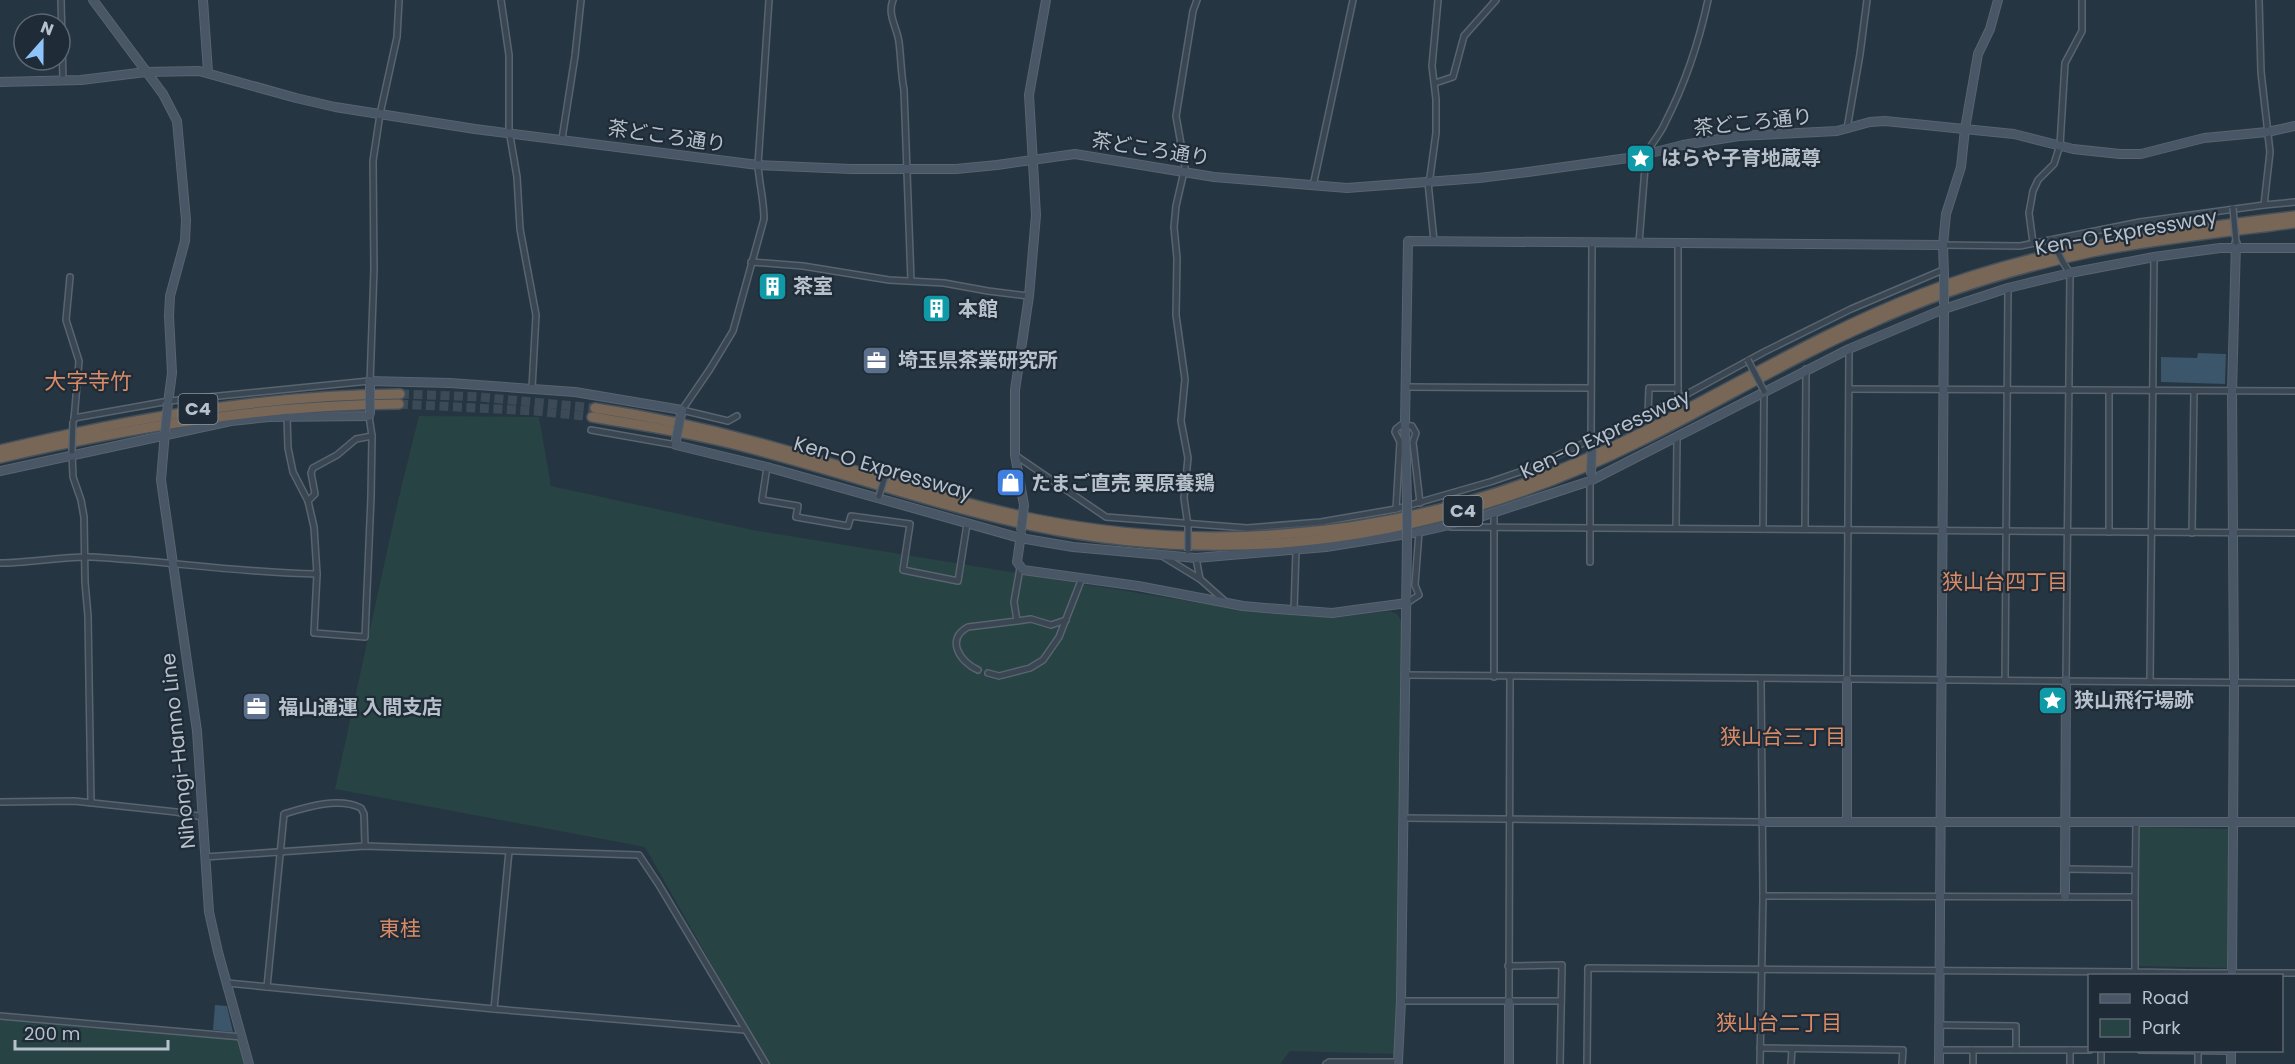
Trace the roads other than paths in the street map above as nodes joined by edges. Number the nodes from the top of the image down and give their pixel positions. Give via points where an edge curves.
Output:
1 (61, 0) edge
2 (93, 0) edge
3 (203, 0) edge
4 (399, 0) edge
5 (501, 0) edge
6 (581, 0) edge
7 (769, 0) edge
8 (893, 0) edge
9 (1046, 0) edge
10 (1197, 0) edge
11 (1353, 0) edge
12 (1438, 0) edge
13 (1496, 0) edge
14 (1708, 0) edge
15 (1867, 0) edge
16 (1998, 0) edge
17 (2082, 0) edge
18 (2259, 0) edge
19 (146, 72) junction
20 (208, 72) junction
21 (63, 80) junction
22 (0, 82) edge
23 (1435, 83) junction
24 (380, 114) junction
25 (2295, 126) edge
26 (1847, 129) junction
27 (1965, 129) junction
28 (2267, 132) junction
29 (511, 134) junction
30 (562, 139) junction
31 (2060, 145) junction
32 (1646, 155) junction
33 (1032, 160) junction
34 (758, 165) junction
35 (906, 170) junction
36 (1184, 171) junction
37 (1428, 182) junction
38 (1313, 186) junction
39 (2295, 202) edge
40 (2264, 205) junction
41 (2233, 208) junction
42 (2295, 216) edge
43 (2295, 224) edge
44 (2051, 239) junction
45 (1434, 241) junction
46 (1592, 243) junction
47 (1639, 243) junction
48 (2033, 243) junction
49 (1678, 244) junction
50 (1943, 245) junction
51 (2236, 245) junction
52 (2295, 248) edge
53 (2154, 257) junction
54 (751, 262) junction
55 (1943, 272) junction
56 (2070, 273) junction
57 (70, 277) dead end
58 (911, 281) junction
59 (2008, 288) junction
60 (1029, 296) junction
61 (1944, 306) junction
62 (1849, 349) junction
63 (1748, 360) junction
64 (1806, 369) junction
65 (370, 383) junction
66 (1407, 387) junction
67 (532, 388) junction
68 (1591, 388) junction
69 (1678, 388) junction
70 (1849, 389) junction
71 (1942, 389) junction
72 (2006, 390) junction
73 (1764, 391) junction
74 (2068, 391) junction
75 (2109, 391) junction
76 (2152, 391) junction
77 (2194, 391) junction
78 (2232, 391) junction
79 (2295, 391) edge
80 (1678, 399) junction
81 (169, 402) junction
82 (682, 412) junction
83 (1648, 414) junction
84 (369, 415) junction
85 (737, 416) dead end
86 (287, 417) junction
87 (74, 420) junction
88 (1405, 424) junction
89 (591, 430) dead end
90 (164, 434) junction
91 (372, 436) junction
92 (1677, 437) junction
93 (676, 442) junction
94 (1592, 443) junction
95 (0, 450) edge
96 (72, 453) junction
97 (1015, 455) junction
98 (0, 458) edge
99 (767, 467) junction
100 (888, 468) dead end
101 (0, 471) edge
102 (1591, 478) junction
103 (879, 497) junction
104 (308, 501) junction
105 (1420, 503) junction
106 (1396, 508) junction
107 (1494, 514) junction
108 (966, 524) junction
109 (1188, 525) junction
110 (1445, 527) junction
111 (1493, 527) junction
112 (1590, 528) junction
113 (1676, 528) junction
114 (1763, 529) junction
115 (1805, 530) junction
116 (1848, 530) junction
117 (1943, 531) junction
118 (2005, 531) junction
119 (1419, 532) junction
120 (2068, 532) junction
121 (2109, 532) junction
122 (2151, 532) junction
123 (2192, 533) junction
124 (2295, 533) edge
125 (2232, 534) junction
126 (1021, 535) junction
127 (1296, 551) junction
128 (1191, 556) junction
129 (1164, 557) junction
130 (85, 558) junction
131 (1590, 562) dead end
132 (0, 563) edge
133 (173, 564) junction
134 (1020, 568) junction
135 (317, 574) junction
136 (1082, 578) junction
137 (1200, 579) junction
138 (1227, 603) junction
139 (1407, 603) junction
140 (1294, 610) junction
141 (1066, 620) junction
142 (1017, 621) junction
143 (1051, 625) junction
144 (1059, 637) junction
145 (978, 670) dead end
146 (988, 673) dead end
147 (1406, 675) junction
148 (1494, 677) junction
149 (1510, 678) junction
150 (1761, 679) junction
151 (1942, 679) junction
152 (1847, 680) junction
153 (2005, 680) junction
154 (2066, 680) junction
155 (2150, 682) junction
156 (2234, 682) junction
157 (2295, 683) edge
158 (0, 802) edge
159 (91, 803) junction
160 (203, 817) junction
161 (1403, 818) junction
162 (1509, 819) junction
163 (1846, 820) junction
164 (1941, 821) junction
165 (2065, 821) junction
166 (2136, 821) junction
167 (1762, 822) junction
168 (2233, 822) junction
169 (2295, 822) edge
170 (365, 846) junction
171 (509, 851) junction
172 (280, 852) junction
173 (205, 857) junction
174 (2065, 869) junction
175 (2135, 870) junction
176 (1940, 895) junction
177 (1763, 896) junction
178 (2065, 896) junction
179 (2135, 897) junction
180 (1508, 966) junction
181 (1761, 970) junction
182 (1939, 970) junction
183 (2135, 972) junction
184 (2295, 973) edge
185 (2103, 974) edge
186 (2189, 974) edge
187 (2232, 974) edge
188 (226, 983) junction
189 (267, 987) junction
190 (1401, 1001) junction
191 (1561, 1001) junction
192 (1509, 1002) junction
193 (494, 1009) junction
194 (0, 1016) edge
195 (1939, 1025) junction
196 (745, 1030) junction
197 (242, 1037) junction
198 (1760, 1048) junction
199 (1792, 1049) junction
200 (1939, 1050) junction
201 (1973, 1050) junction
202 (2016, 1050) junction
203 (2070, 1050) junction
204 (2088, 1050) edge
205 (1398, 1062) joint
206 (249, 1064) edge
207 (766, 1064) edge
208 (1326, 1064) edge
209 (1509, 1064) edge
210 (1560, 1064) edge
211 (1587, 1064) edge
212 (1760, 1064) edge
213 (1791, 1064) edge
214 (1902, 1064) edge
215 (1939, 1064) edge
216 (1974, 1064) edge
217 (2070, 1064) edge

1 - 21 street
2 - 19 street
3 - 20 street
4 - 24 street via 398,37
5 - 29 street via 509,55
6 - 30 street
7 - 34 street
8 - 35 street via 891,15 899,40 904,90
9 - 33 street via 1029,95
10 - 36 street via 1176,116
11 - 38 street
12 - 23 street via 1432,66
13 - 23 street via 1464,36 1453,77
14 - 32 street via 1701,35 1685,76 1664,126
15 - 26 street
16 - 27 street via 1978,54
17 - 31 street via 2082,31 2065,63
18 - 28 street
19 - 20 street, 茶どころ通り
19 - 21 street, 茶どころ通り
19 - 81 street via 164,94 177,121 186,210 184,241 170,296
20 - 24 street, 茶どころ通り via 296,98
21 - 22 street, 茶どころ通り
23 - 37 street via 1436,133
24 - 29 street, 茶どころ通り
24 - 65 street via 373,161
25 - 28 street, 茶どころ通り
26 - 27 street, 茶どころ通り via 1885,121
26 - 32 street, 茶どころ通り via 1739,136
27 - 31 street, 茶どころ通り via 2014,134
27 - 50 street via 1963,156 1946,214
28 - 31 street, 茶どころ通り via 2204,138 2141,154 2092,152
28 - 40 street via 2270,152
29 - 30 street, 茶どころ通り
29 - 67 street via 520,229 536,315
30 - 34 street, 茶どころ通り
31 - 48 street via 2054,164 2033,191 2029,213
32 - 37 street, 茶どころ通り
32 - 47 street
33 - 35 street, 茶どころ通り
33 - 36 street, 茶どころ通り via 1075,154
33 - 60 street via 1036,215
34 - 35 street, 茶どころ通り
34 - 54 street via 764,219
35 - 58 street
36 - 38 street, 茶どころ通り
36 - 109 street via 1174,227 1176,315 1185,379 1181,421 1188,458 1184,498
37 - 38 street, 茶どころ通り
37 - 45 street
39 - 40 street
40 - 41 street
41 - 44 street
41 - 51 street, bridge
42 - 43 highway, Ken-O Expressway / C4 via 2137,236 2043,255 1980,273 1866,316 1634,435 1541,477 1432,511 1314,532 1162,535 1069,525 975,505 723,433 594,412 733,444 975,512 1068,532 1193,544 1316,539 1434,518 1576,472 1869,323 1982,281 2090,252
44 - 48 street
44 - 56 street, bridge
45 - 46 street
45 - 66 street via 1408,241
46 - 47 street
46 - 68 street
47 - 49 street
48 - 50 street
49 - 50 street
49 - 69 street
50 - 55 street
51 - 52 street
51 - 53 street
51 - 78 street
53 - 56 street
53 - 76 street
54 - 58 street
54 - 82 street via 733,331
55 - 61 street, bridge
55 - 63 street via 1851,309
56 - 59 street
56 - 74 street
57 - 87 street via 66,320 79,361
58 - 60 street
59 - 61 street
59 - 72 street
60 - 97 street via 1015,390
61 - 62 street
61 - 71 street
62 - 64 street
62 - 70 street
63 - 73 street, bridge
63 - 80 street
64 - 73 street
64 - 115 street
65 - 67 street
65 - 81 street
65 - 84 street, bridge
66 - 68 street
66 - 88 street
67 - 82 street
68 - 94 street
69 - 80 street
69 - 83 street via 1649,388
70 - 71 street
70 - 116 street
71 - 72 street
71 - 117 street
72 - 74 street
72 - 118 street
73 - 92 street
73 - 114 street
74 - 75 street
74 - 120 street
75 - 76 street
75 - 121 street
76 - 77 street
76 - 122 street
77 - 78 street
77 - 123 street
78 - 79 street
78 - 125 street
80 - 83 street
81 - 87 street
81 - 90 street, Nihongi-Hanno Line, bridge
82 - 85 street via 728,421
82 - 93 street, bridge
83 - 94 street
84 - 86 street
84 - 91 street
86 - 90 street via 231,421
86 - 104 street via 293,472
87 - 96 street, bridge
88 - 105 street via 1416,433 1413,442
88 - 106 street via 1395,432 1400,442
88 - 139 street, bridge
89 - 93 street
90 - 96 street
90 - 133 street, Nihongi-Hanno Line via 160,480
91 - 104 street via 356,439 313,468 315,495
91 - 135 street via 365,637 314,633
92 - 102 street
92 - 113 street
93 - 99 street
94 - 102 street, bridge
94 - 105 street via 1519,472
95 - 98 highway, C4 via 182,412 317,396 399,399 184,420
96 - 101 street
96 - 130 street via 83,508
97 - 109 street via 1106,517
97 - 126 street, bridge via 1024,505
99 - 103 street
99 - 108 street via 762,500 798,506 796,518 848,526 851,516 910,524 903,570 958,581
100 - 103 street, bridge
102 - 107 street
102 - 112 street
103 - 108 street
104 - 135 street
105 - 106 street
106 - 109 street via 1321,522 1247,528
107 - 110 street
107 - 111 street
108 - 126 street
109 - 128 street, bridge
110 - 111 street
110 - 119 street
111 - 112 street
111 - 148 street
112 - 113 street
112 - 131 street
113 - 114 street
114 - 115 street
115 - 116 street
116 - 117 street
116 - 152 street
117 - 118 street
117 - 151 street
118 - 120 street
118 - 153 street
119 - 127 street
119 - 139 street via 1415,585 1419,595
120 - 121 street
120 - 154 street
121 - 122 street
122 - 123 street
122 - 155 street
123 - 125 street
124 - 125 street
125 - 156 street
126 - 129 street via 1084,548
126 - 134 street via 1017,562
127 - 128 street
127 - 140 street
128 - 129 street
128 - 137 street
129 - 137 street
130 - 132 street
130 - 133 street
130 - 159 street
133 - 135 street
133 - 160 street, Nihongi-Hanno Line via 197,732
134 - 136 street
134 - 142 street via 1014,602
136 - 138 street
136 - 141 street
137 - 138 street
138 - 140 street
139 - 140 street via 1332,613
139 - 147 street
141 - 143 street
141 - 144 street
142 - 143 street via 1030,619
142 - 145 street via 962,631 956,641 957,651
143 - 144 street
144 - 146 street via 1036,665 999,676
147 - 148 street
147 - 161 street
148 - 149 street
149 - 150 street
149 - 162 street
150 - 152 street
150 - 167 street
151 - 152 street
151 - 153 street
151 - 164 street
152 - 163 street
153 - 154 street
154 - 155 street
154 - 165 street
155 - 156 street
156 - 157 street
156 - 168 street
158 - 159 street
159 - 160 street
160 - 173 street, Nihongi-Hanno Line
161 - 162 street
161 - 190 street
162 - 167 street
162 - 180 street
163 - 164 street
163 - 167 street
164 - 165 street
164 - 176 street
165 - 166 street
165 - 174 street
166 - 168 street
166 - 175 street
167 - 177 street
168 - 169 street
168 - 187 street
170 - 171 street
170 - 172 street
170 - 172 street via 364,813 347,803 311,806 284,814
171 - 193 street
171 - 196 street via 639,855
172 - 173 street
172 - 189 street
173 - 188 street, Nihongi-Hanno Line via 210,919
174 - 175 street
174 - 178 street
175 - 179 street
176 - 177 street
176 - 178 street
176 - 182 street
177 - 181 street
178 - 179 street
179 - 183 street
180 - 191 street via 1562,965
180 - 192 street
181 - 182 street
181 - 198 street
181 - 211 street via 1588,968
182 - 185 street
182 - 195 street
183 - 185 street
183 - 186 street
184 - 187 street
186 - 187 street
188 - 189 street
188 - 197 street, Nihongi-Hanno Line
189 - 193 street
190 - 192 street
190 - 205 street
191 - 192 street
191 - 210 street
192 - 209 street
193 - 196 street
194 - 197 street
195 - 200 street
195 - 202 street via 2016,1026
196 - 207 street
197 - 206 street, Nihongi-Hanno Line
198 - 199 street
198 - 212 street
199 - 213 street
199 - 214 street via 1903,1050
200 - 201 street
200 - 215 street
201 - 202 street
201 - 216 street
202 - 203 street
203 - 204 street
203 - 217 street
205 - 208 street

